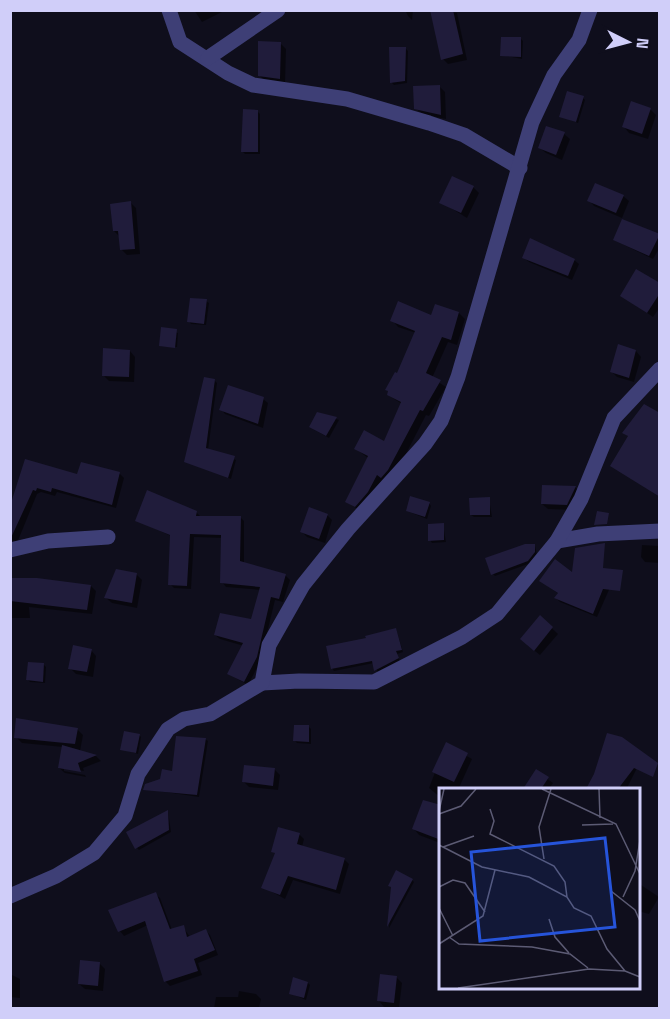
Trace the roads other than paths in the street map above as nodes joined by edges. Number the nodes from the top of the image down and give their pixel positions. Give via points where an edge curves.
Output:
1 (169, 10) edge
2 (278, 10) edge
3 (590, 10) edge
4 (208, 58) junction
5 (520, 168) junction
6 (660, 369) edge
7 (660, 531) edge
8 (108, 537) dead end
9 (558, 541) junction
10 (10, 550) edge
11 (262, 683) junction
12 (10, 896) edge

1 - 4 street via 180,42
2 - 4 street
3 - 5 street via 579,40 554,75 532,122
4 - 5 street via 253,85 347,99 464,135
5 - 11 street via 441,422 303,585 270,645
6 - 9 street via 615,417 581,499
7 - 9 street via 598,534
8 - 10 street via 48,541
9 - 11 street via 497,614 462,637 374,682
11 - 12 street via 210,714 184,719 168,729 138,774 125,816 94,853 56,876

